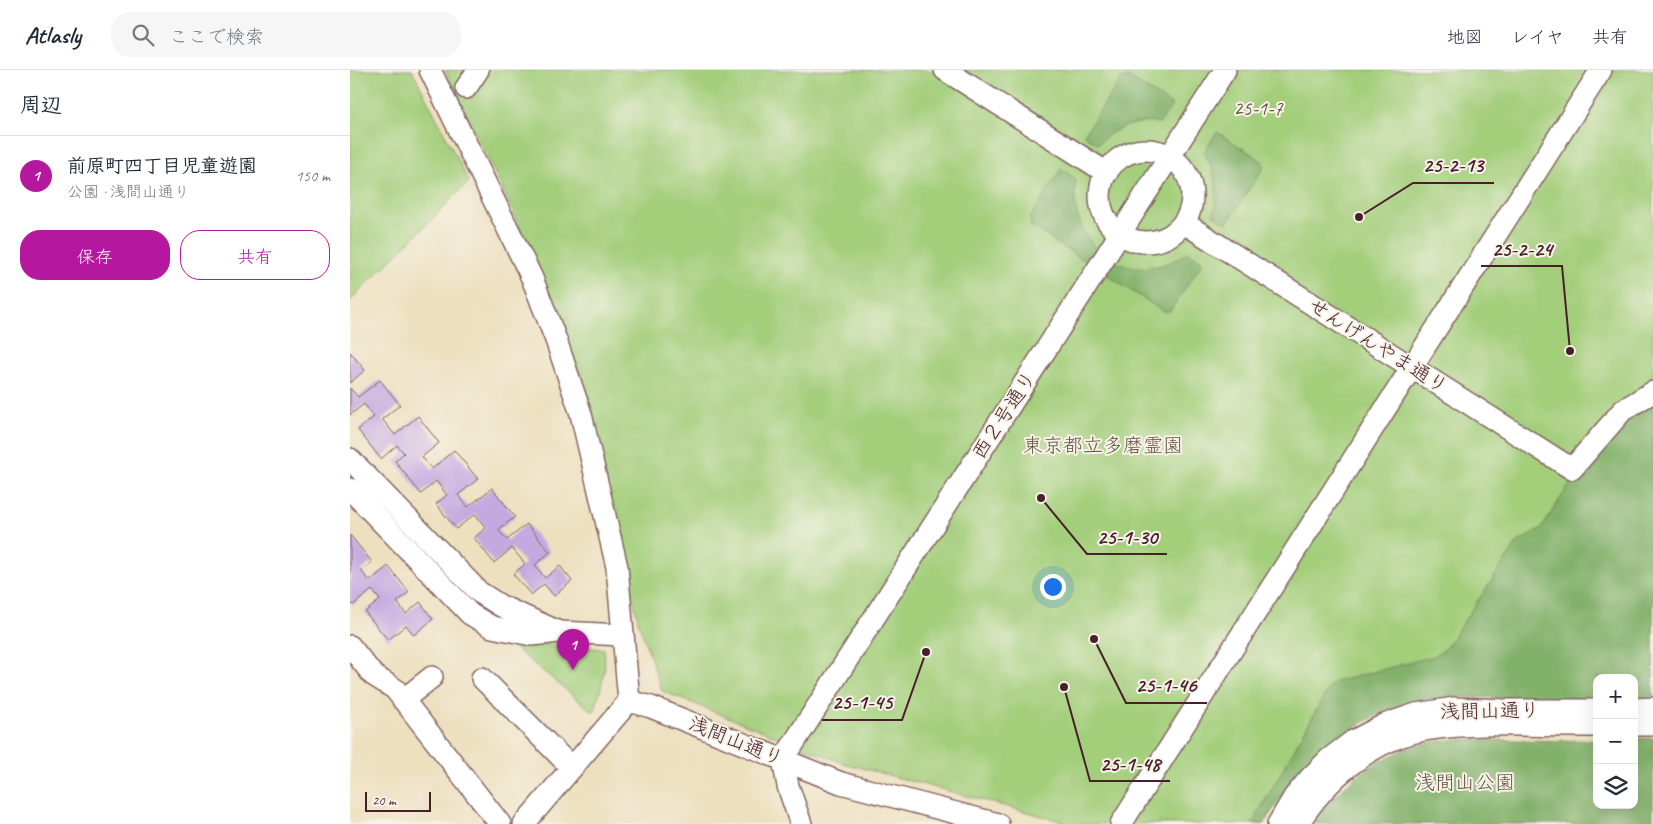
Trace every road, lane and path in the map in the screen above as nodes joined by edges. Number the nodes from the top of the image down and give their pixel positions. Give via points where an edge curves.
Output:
1 (430, 70) edge
2 (478, 70) edge
3 (944, 70) edge
4 (1225, 70) edge
5 (1601, 70) edge
6 (466, 88) dead end
7 (1170, 157) junction
8 (1107, 173) junction
9 (1184, 223) junction
10 (1120, 234) junction
11 (1411, 367) junction
12 (1653, 392) edge
13 (350, 459) edge
14 (350, 489) edge
15 (559, 632) junction
16 (623, 635) junction
17 (350, 646) edge
18 (432, 677) dead end
19 (482, 678) dead end
20 (403, 700) junction
21 (629, 701) junction
22 (1653, 708) edge
23 (1638, 709) edge
24 (1593, 710) edge
25 (1653, 724) edge
26 (1638, 725) edge
27 (1593, 726) edge
28 (783, 760) junction
29 (572, 768) junction
30 (500, 824) edge
31 (524, 824) edge
32 (801, 824) edge
33 (998, 824) edge
34 (1121, 824) edge
35 (1278, 824) edge
36 (1298, 824) edge

1 - 16 street via 532,278 556,340 581,414 617,567
2 - 6 street
3 - 8 street
4 - 7 street, 西２号通り
5 - 11 street
7 - 8 street via 1141,150 1127,154
7 - 9 street via 1189,179 1192,194
7 - 10 street, 西２号通り
8 - 10 street via 1100,200 1110,225
9 - 10 street via 1161,240 1133,240
9 - 11 street, せんげんやま通り
10 - 28 street, 西２号通り
11 - 12 street, せんげんやま通り via 1572,469 1623,410
11 - 34 street
13 - 15 street via 479,592 501,606
14 - 15 street via 470,614 500,629 532,635
15 - 16 street
16 - 21 street
17 - 20 street via 373,675 395,688
18 - 20 street
19 - 29 street
20 - 30 street
21 - 28 street, 浅間山通り
21 - 29 street
22 - 23 street
24 - 35 street, 浅間山通り via 1455,708 1416,714 1384,725 1353,741 1329,759 1294,797
25 - 26 street
27 - 36 street, 浅間山通り via 1460,726 1428,729 1400,737 1352,763 1309,807
28 - 32 street
28 - 33 street, 浅間山通り via 841,783
29 - 31 street

